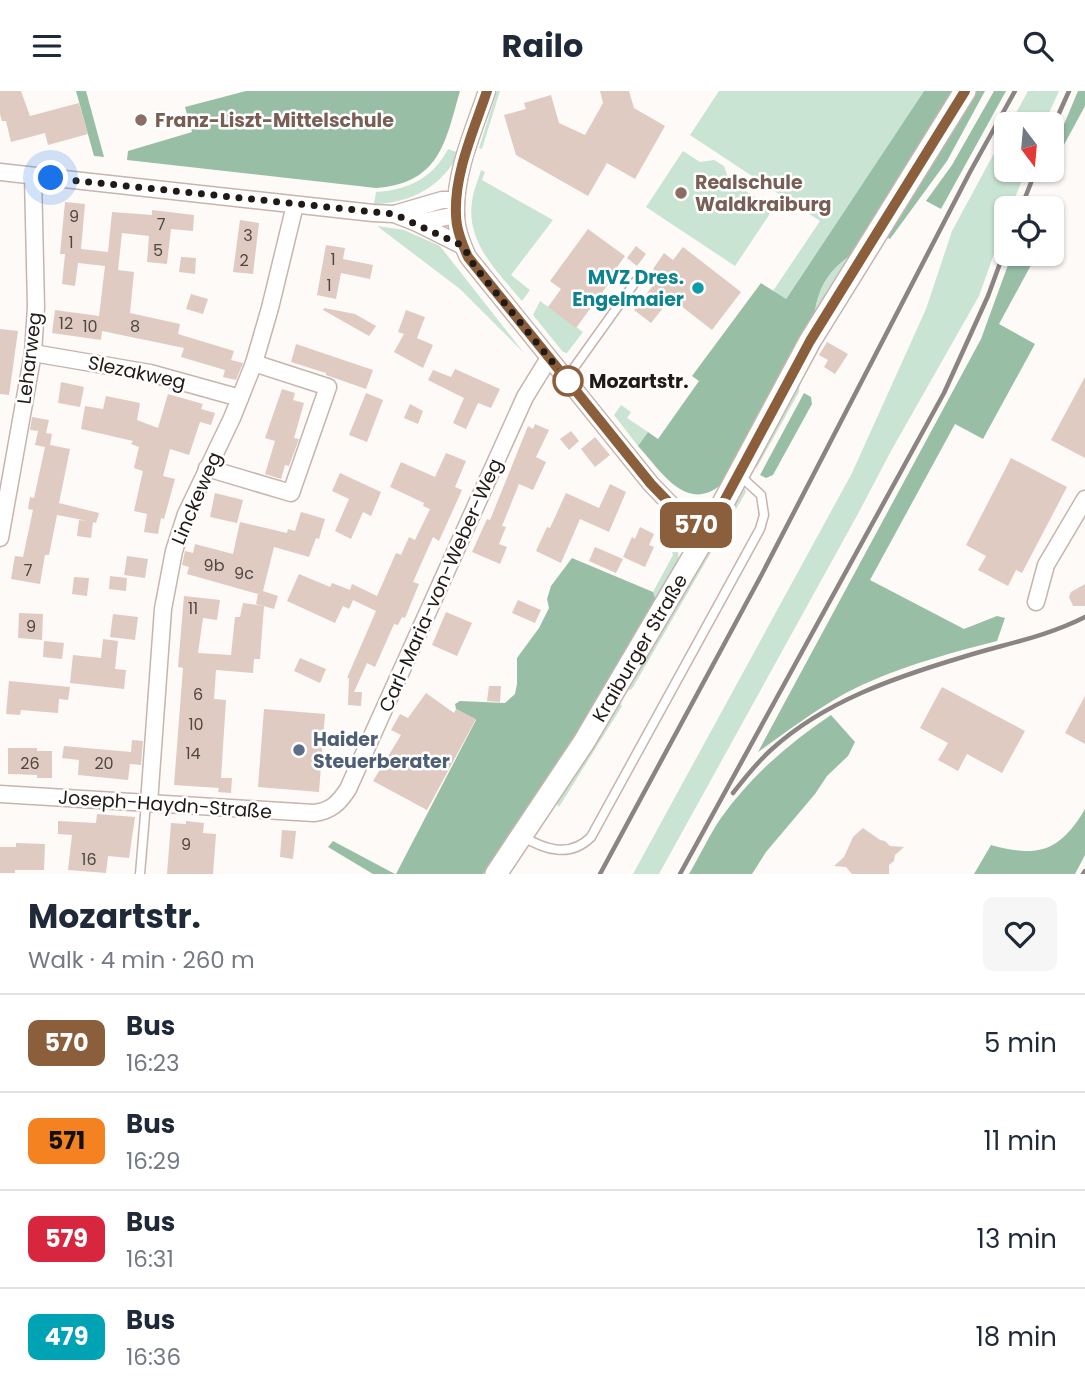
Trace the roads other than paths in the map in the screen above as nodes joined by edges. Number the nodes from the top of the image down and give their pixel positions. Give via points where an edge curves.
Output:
1 (487, 91) edge
2 (965, 91) edge
3 (0, 172) edge
4 (33, 176) junction
5 (295, 205) junction
6 (456, 208) junction
7 (394, 214) junction
8 (416, 223) junction
9 (463, 246) junction
10 (636, 281) dead end
11 (33, 353) junction
12 (549, 358) junction
13 (254, 363) junction
14 (566, 379) junction
15 (240, 398) junction
16 (207, 468) junction
17 (739, 475) junction
18 (1085, 499) edge
19 (707, 533) junction
20 (0, 538) edge
21 (1035, 602) dead end
22 (0, 794) edge
23 (148, 803) junction
24 (329, 809) joint
25 (522, 836) junction
26 (140, 874) edge
27 (496, 874) edge

1 - 6 street via 466,156
2 - 17 main road, Kraiburger Straße via 810,341
3 - 4 street
4 - 5 street
4 - 11 street, Leharweg
5 - 7 street
5 - 13 street, Linckeweg
6 - 7 street via 442,200
6 - 8 street
6 - 9 street
7 - 8 street
8 - 9 street
9 - 12 street
10 - 14 lane
11 - 15 street, Slezakweg via 150,373
11 - 20 street, Leharweg
12 - 14 street
12 - 24 street, Carl-Maria-von-Weber-Weg via 525,397 348,789
13 - 15 street, Linckeweg
13 - 16 street via 328,387 292,493
14 - 19 street via 666,501
15 - 16 street, Linckeweg
16 - 23 street, Linckeweg via 180,529 166,588
17 - 19 main road, Kraiburger Straße
17 - 25 lane via 761,495 764,515 760,529 591,837 564,851 539,846
18 - 21 street via 1046,565
19 - 25 main road, Kraiburger Straße via 584,742
22 - 23 street, Joseph-Haydn-Straße
23 - 24 street, Joseph-Haydn-Straße via 306,812
23 - 26 lane
25 - 27 main road, Kraiburger Straße

